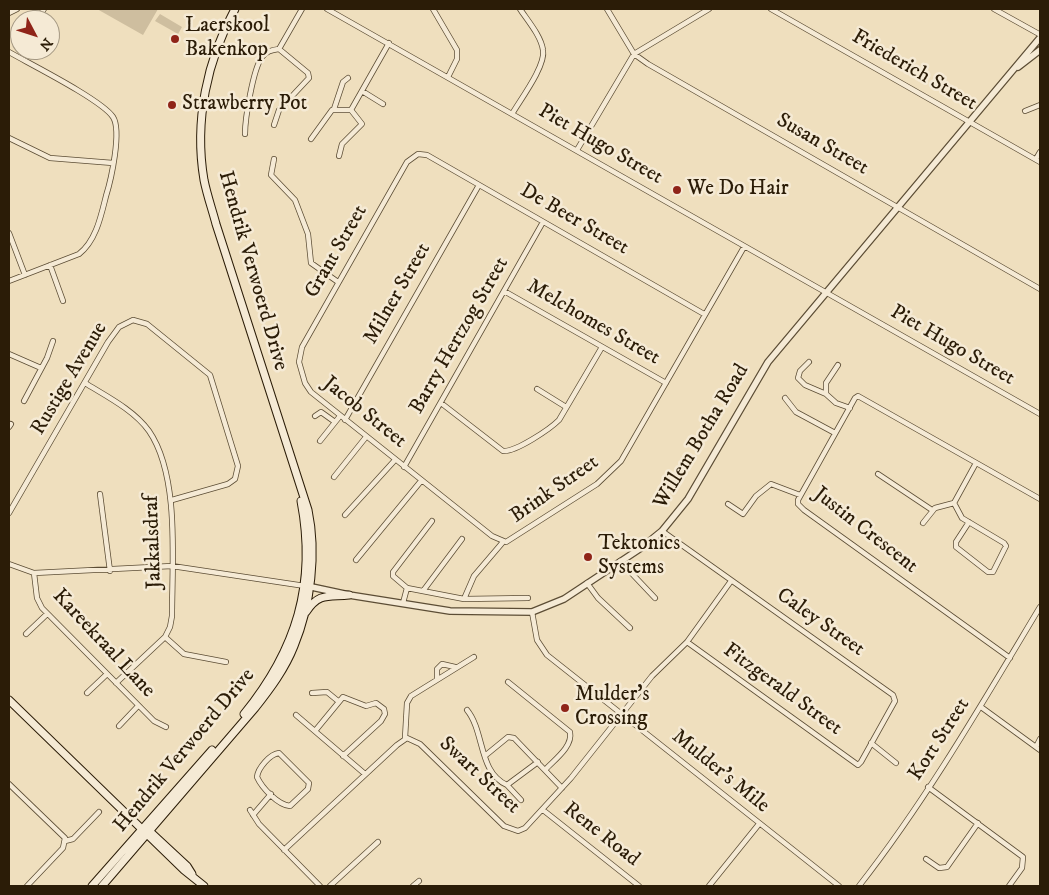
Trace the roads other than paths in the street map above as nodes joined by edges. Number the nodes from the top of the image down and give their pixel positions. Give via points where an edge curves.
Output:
1 (17, 9) edge
2 (235, 9) edge
3 (302, 9) edge
4 (327, 9) edge
5 (433, 9) edge
6 (520, 9) edge
7 (607, 9) edge
8 (708, 9) edge
9 (771, 9) edge
10 (994, 9) edge
11 (9, 13) edge
12 (1040, 36) edge
13 (389, 43) junction
14 (280, 49) junction
15 (1040, 50) edge
16 (634, 54) junction
17 (23, 60) edge
18 (1014, 69) junction
19 (448, 77) junction
20 (348, 78) dead end
21 (362, 91) junction
22 (383, 104) dead end
23 (1040, 105) edge
24 (334, 109) junction
25 (350, 110) junction
26 (1025, 111) dead end
27 (512, 114) junction
28 (969, 122) junction
29 (274, 125) dead end
30 (245, 134) dead end
31 (9, 138) edge
32 (311, 139) dead end
33 (577, 150) junction
34 (1040, 152) edge
35 (427, 155) joint
36 (339, 156) dead end
37 (274, 159) dead end
38 (1038, 160) edge
39 (113, 163) junction
40 (479, 184) junction
41 (896, 208) junction
42 (544, 222) junction
43 (9, 233) edge
44 (744, 247) junction
45 (50, 265) junction
46 (25, 275) junction
47 (9, 281) edge
48 (338, 282) junction
49 (1040, 289) edge
50 (504, 290) junction
51 (825, 293) junction
52 (63, 301) dead end
53 (704, 314) junction
54 (54, 340) dead end
55 (602, 347) junction
56 (9, 354) edge
57 (809, 362) dead end
58 (838, 365) dead end
59 (41, 368) junction
60 (84, 383) junction
61 (305, 383) joint
62 (666, 383) junction
63 (537, 390) dead end
64 (826, 394) junction
65 (785, 398) dead end
66 (24, 400) dead end
67 (441, 403) junction
68 (566, 407) junction
69 (850, 408) junction
70 (1040, 414) edge
71 (315, 416) dead end
72 (340, 416) junction
73 (345, 420) junction
74 (334, 422) junction
75 (835, 433) junction
76 (366, 437) junction
77 (320, 441) dead end
78 (394, 460) junction
79 (976, 463) junction
80 (404, 467) junction
81 (878, 474) dead end
82 (334, 477) dead end
83 (421, 481) junction
84 (100, 494) dead end
85 (800, 494) junction
86 (1040, 499) edge
87 (172, 500) junction
88 (954, 503) junction
89 (728, 504) dead end
90 (932, 510) junction
91 (9, 514) edge
92 (345, 516) dead end
93 (432, 521) dead end
94 (969, 522) junction
95 (923, 523) dead end
96 (662, 531) junction
97 (462, 539) dead end
98 (503, 542) junction
99 (356, 560) dead end
100 (620, 561) junction
101 (9, 564) edge
102 (172, 566) junction
103 (110, 571) junction
104 (34, 573) junction
105 (731, 581) junction
106 (587, 583) junction
107 (307, 586) junction
108 (407, 588) junction
109 (423, 591) junction
110 (349, 595) junction
111 (528, 598) dead end
112 (655, 598) dead end
113 (464, 599) junction
114 (403, 603) junction
115 (1040, 607) edge
116 (532, 612) junction
117 (47, 614) junction
118 (303, 616) junction
119 (630, 628) dead end
120 (26, 634) dead end
121 (165, 637) junction
122 (687, 642) junction
123 (474, 657) dead end
124 (1010, 658) junction
125 (226, 662) dead end
126 (456, 667) junction
127 (107, 674) junction
128 (436, 678) junction
129 (508, 682) dead end
130 (116, 684) junction
131 (312, 693) dead end
132 (88, 694) dead end
133 (9, 700) edge
134 (338, 702) junction
135 (138, 706) junction
136 (981, 707) junction
137 (467, 710) dead end
138 (622, 714) junction
139 (296, 715) dead end
140 (119, 726) dead end
141 (166, 727) dead end
142 (315, 731) junction
143 (405, 738) junction
144 (1040, 739) edge
145 (871, 743) junction
146 (1038, 748) edge
147 (486, 755) junction
148 (343, 756) junction
149 (538, 762) junction
150 (896, 763) dead end
151 (859, 765) joint
152 (545, 770) junction
153 (365, 774) junction
154 (9, 784) edge
155 (507, 785) junction
156 (928, 787) junction
157 (562, 788) junction
158 (271, 794) junction
159 (521, 800) dead end
160 (250, 810) dead end
161 (543, 810) junction
162 (98, 812) dead end
163 (252, 815) junction
164 (978, 823) junction
165 (759, 824) junction
166 (145, 830) junction
167 (65, 841) junction
168 (378, 842) dead end
169 (284, 850) junction
170 (926, 859) dead end
171 (419, 880) dead end
172 (27, 886) edge
173 (92, 886) edge
174 (102, 886) edge
175 (204, 886) edge
176 (320, 886) edge
177 (330, 886) edge
178 (413, 886) edge
179 (639, 886) edge
180 (709, 886) edge
181 (840, 886) edge
182 (859, 886) edge
183 (1010, 886) edge

1 - 11 street
2 - 107 main road, Hendrik Verwoerd Drive via 219,43 204,101 201,135 205,180 216,224 310,519
3 - 14 street
4 - 13 street, Piet Hugo Street
5 - 19 street via 457,50 457,58
6 - 27 street via 541,43 544,54
7 - 16 street, Susan Street
8 - 16 street
9 - 28 street, Friederich Street
10 - 12 street
12 - 18 street, Willem Botha Road
13 - 19 street, Piet Hugo Street
13 - 21 street
14 - 29 street via 308,73 309,78 279,110
14 - 30 street via 265,54 259,62
15 - 18 street, Willem Botha Road
16 - 33 street
16 - 41 street, Susan Street
17 - 39 street via 100,104 113,117 116,132
18 - 28 street, Willem Botha Road
19 - 27 street, Piet Hugo Street
20 - 24 street via 343,82
21 - 22 street
21 - 25 street
23 - 26 street
24 - 25 street
24 - 32 street
25 - 36 street via 362,124 341,146
27 - 33 street, Piet Hugo Street
28 - 38 street, Friederich Street
28 - 41 street, Willem Botha Road
31 - 39 street via 50,158
33 - 44 street, Piet Hugo Street
34 - 38 street
35 - 40 street, De Beer Street
35 - 48 street, Grant Street via 414,155 407,162
37 - 48 street via 271,175 295,200 309,237 311,263
39 - 45 street via 101,215 89,243 79,254
40 - 42 street, De Beer Street
40 - 73 street, Milner Street
41 - 49 street, Susan Street
41 - 51 street, Willem Botha Road
42 - 50 street, Barry Hertzog Street
42 - 53 street, De Beer Street
43 - 46 street
44 - 51 street, Piet Hugo Street
44 - 53 street, Brink Street
45 - 46 street
45 - 52 street
46 - 47 street
48 - 61 street, Grant Street via 300,352 299,362
50 - 55 street, Melchomes Street
50 - 67 street, Barry Hertzog Street
51 - 70 street, Piet Hugo Street
51 - 96 street, Willem Botha Road via 766,363 696,486
53 - 62 street, Brink Street
54 - 59 street
55 - 62 street, Melchomes Street
55 - 68 street
56 - 59 street
57 - 64 street via 798,378 805,385
58 - 64 street via 826,383
59 - 66 street
60 - 87 street, Jakkalsdraf via 110,398 148,430 161,460
60 - 87 street, Rustige Avenue via 114,334 124,323 133,320 151,326 210,375 238,471 228,484
60 - 91 street, Rustige Avenue
61 - 72 street, Jacob Street
62 - 98 street, Brink Street via 626,453 609,474 510,541
63 - 68 street
64 - 69 street via 836,403
65 - 75 street via 796,412
67 - 68 street via 506,451 552,426
67 - 80 street, Barry Hertzog Street
69 - 75 street, Justin Crescent
69 - 79 street via 855,398 860,396
71 - 74 street via 321,412
72 - 73 street, Jacob Street
72 - 74 street
73 - 76 street, Jacob Street
74 - 77 street
75 - 85 street, Justin Crescent
76 - 78 street, Jacob Street
76 - 82 street
78 - 80 street, Jacob Street
78 - 92 street
79 - 86 street
79 - 88 street
80 - 83 street, Brink Street
81 - 90 street
83 - 98 street, Brink Street
83 - 99 street
84 - 103 street
85 - 89 street via 771,484 756,496 743,514
85 - 124 street, Justin Crescent via 798,504 804,510
87 - 102 street, Jakkalsdraf
88 - 90 street
88 - 94 street via 958,514
90 - 95 street
93 - 108 street via 393,572 392,576
94 - 94 street via 956,547 990,573 1006,546
96 - 100 street, Willem Botha Road
96 - 105 street, Caley Street
97 - 109 street
98 - 113 street via 474,576
100 - 106 street, Willem Botha Road
100 - 112 street
101 - 104 street
102 - 103 street
102 - 107 street
102 - 121 street, Jakkalsdraf via 172,616
103 - 104 street
104 - 117 street, Kareekraal Lane via 37,598
105 - 122 street, Swart Street
105 - 145 street, Caley Street via 894,696 894,704
106 - 116 street, Willem Botha Road via 564,599
106 - 119 street
107 - 110 street, Willem Botha Road
107 - 118 main road, Hendrik Verwoerd Drive
107 - 166 main road, Hendrik Verwoerd Drive via 296,628 267,684
108 - 109 street
108 - 114 street
109 - 113 street
110 - 114 street, Willem Botha Road
110 - 118 main road via 317,599
111 - 113 street
114 - 116 street, Willem Botha Road via 472,613
115 - 124 street, Kort Street
116 - 138 street, Mulder's Mile via 535,633 543,650
117 - 120 street
117 - 127 street, Kareekraal Lane
118 - 166 main road, Hendrik Verwoerd Drive via 294,647 272,686
121 - 125 street via 187,655
121 - 130 street, Jakkalsdraf
122 - 138 street, Swart Street via 652,676
122 - 151 street, Fitzgerald Street
123 - 126 street
124 - 136 street, Kort Street
126 - 128 street
126 - 128 street via 442,664 437,669
127 - 130 street, Kareekraal Lane
127 - 132 street
128 - 143 street via 408,700
129 - 152 street via 570,732 568,745
130 - 135 street, Kareekraal Lane
131 - 134 street via 327,692
133 - 166 main road
134 - 142 street
134 - 148 street via 347,697 366,706 376,703 385,712 381,720
135 - 140 street
135 - 141 street, Kareekraal Lane
136 - 146 street
136 - 156 street, Kort Street
137 - 147 street
138 - 157 street, Swart Street
138 - 165 street, Mulder's Mile
139 - 142 street
142 - 148 street
143 - 153 street, Swart Street
143 - 161 street, Swart Street via 420,744 506,828 520,831
144 - 146 street
145 - 150 street
145 - 151 street, Caley Street
147 - 149 street via 511,737 522,743
147 - 155 street via 488,766
148 - 153 street
149 - 152 street
149 - 155 street
152 - 157 street
153 - 169 street, Swart Street
154 - 167 street via 63,834
155 - 159 street
156 - 164 street
156 - 182 street, Kort Street via 893,842
157 - 161 street, Swart Street
158 - 158 street via 258,780 257,772 273,754 279,753 310,785 290,806
158 - 163 street
160 - 163 street
161 - 179 street, Rene Road
162 - 167 street via 72,839
163 - 169 street
164 - 170 street via 947,867 939,868
164 - 183 street via 1024,858 1022,868
165 - 180 street
165 - 181 street, Mulder's Mile
166 - 173 main road, Hendrik Verwoerd Drive
166 - 174 main road, Hendrik Verwoerd Drive
166 - 175 main road via 187,866
167 - 172 street via 63,848
168 - 177 street
169 - 176 street
171 - 178 street

